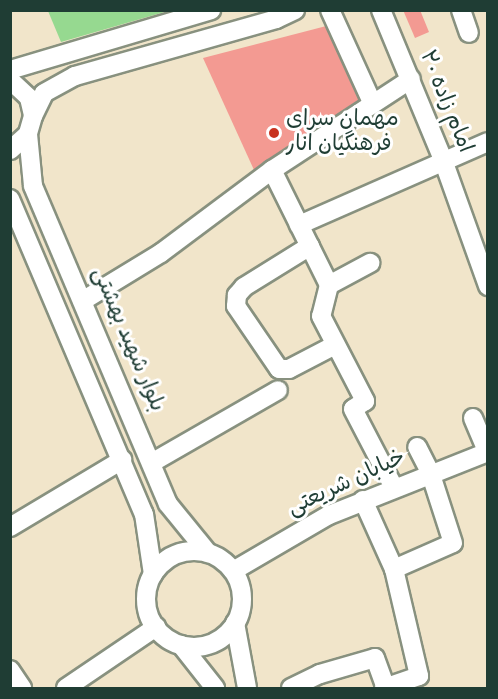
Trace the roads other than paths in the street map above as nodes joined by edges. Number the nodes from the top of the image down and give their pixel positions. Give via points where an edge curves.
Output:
1 (211, 10) edge
2 (295, 10) edge
3 (330, 10) edge
4 (381, 10) edge
5 (461, 10) edge
6 (469, 33) dead end
7 (10, 70) edge
8 (411, 79) junction
9 (10, 80) edge
10 (372, 102) junction
11 (33, 116) junction
12 (28, 134) junction
13 (488, 141) edge
14 (10, 150) edge
15 (443, 160) junction
16 (272, 170) junction
17 (10, 199) edge
18 (299, 225) junction
19 (310, 246) junction
20 (370, 263) dead end
21 (486, 284) edge
22 (329, 285) junction
23 (84, 300) junction
24 (335, 345) junction
25 (278, 390) dead end
26 (473, 418) dead end
27 (417, 447) dead end
28 (487, 452) edge
29 (122, 460) junction
30 (153, 462) junction
31 (430, 472) junction
32 (393, 486) junction
33 (363, 500) junction
34 (10, 527) edge
35 (208, 553) junction
36 (394, 569) junction
37 (232, 571) junction
38 (153, 574) junction
39 (235, 623) junction
40 (156, 627) junction
41 (181, 645) junction
42 (10, 670) edge
43 (22, 688) edge
44 (66, 688) edge
45 (215, 688) edge
46 (247, 688) edge
47 (291, 688) edge
48 (385, 688) edge

1 - 7 street
2 - 11 street via 276,20 75,76 44,93
3 - 10 street
4 - 8 street, امام زاده ۲۰
5 - 6 street
8 - 10 street
8 - 15 street, امام زاده ۲۰
9 - 11 street via 29,98
10 - 16 street
11 - 12 street
12 - 14 street
12 - 23 street, بلوار شهید بهشتی via 33,186
13 - 15 street
15 - 18 street
15 - 21 street, امام زاده ۲۰
16 - 18 street
16 - 23 street via 161,253
17 - 29 street
18 - 19 street
19 - 22 street
19 - 24 street via 244,286 237,295 237,306 279,369 289,369
20 - 22 street
22 - 24 street via 321,316
23 - 30 street, بلوار شهید بهشتی
24 - 32 street via 364,401 353,409
25 - 30 street
26 - 28 street
27 - 31 street
28 - 31 street, خیابان شریعتی
29 - 34 street
29 - 38 street via 144,514
30 - 35 street, بلوار شهید بهشتی via 168,504
31 - 32 street, خیابان شریعتی
31 - 36 street via 453,543
32 - 33 street, خیابان شریعتی
33 - 36 street
33 - 37 street, خیابان شریعتی
35 - 37 street
35 - 38 street via 195,551 171,557
36 - 48 street via 418,676
37 - 39 street via 242,600
38 - 40 street via 147,598
39 - 41 street via 223,637 206,645
39 - 46 street
40 - 41 street
40 - 44 street
41 - 45 street
42 - 43 street
47 - 48 street via 375,658

